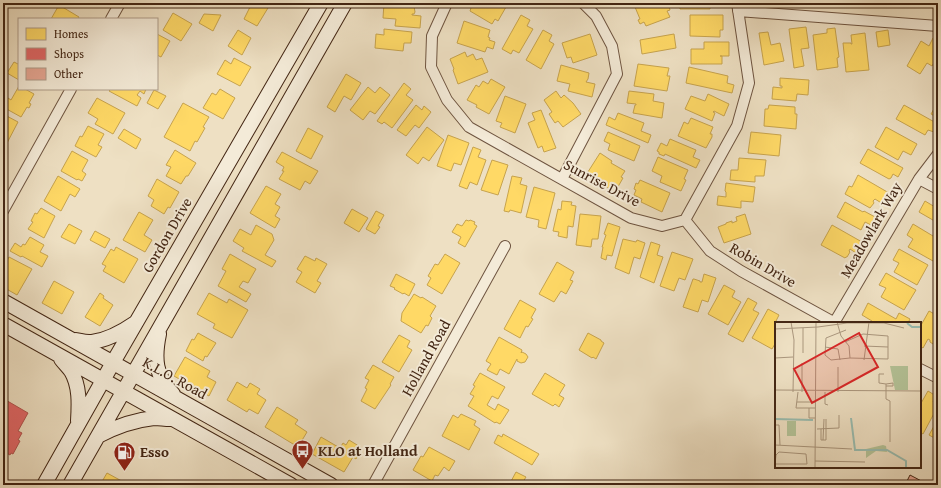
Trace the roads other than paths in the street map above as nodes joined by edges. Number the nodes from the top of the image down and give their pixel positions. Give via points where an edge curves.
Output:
1 (120, 3) edge
2 (322, 3) edge
3 (345, 3) edge
4 (447, 3) edge
5 (583, 3) edge
6 (737, 7) edge
7 (112, 18) edge
8 (938, 26) edge
9 (71, 90) edge
10 (938, 154) edge
11 (919, 179) junction
12 (562, 180) junction
13 (938, 189) edge
14 (3, 211) edge
15 (685, 220) junction
16 (505, 246) dead end
17 (3, 301) edge
18 (137, 322) junction
19 (832, 322) edge
20 (835, 322) edge
21 (3, 324) edge
22 (161, 324) junction
23 (72, 340) junction
24 (58, 355) junction
25 (113, 363) junction
26 (921, 370) edge
27 (133, 374) junction
28 (938, 378) edge
29 (103, 380) junction
30 (123, 391) junction
31 (181, 401) junction
32 (172, 419) junction
33 (78, 425) junction
34 (98, 436) junction
35 (44, 485) edge
36 (70, 485) edge
37 (291, 485) edge
38 (331, 485) edge
39 (372, 485) edge

1 - 7 street
2 - 18 main road, Gordon Drive
3 - 22 main road
4 - 12 street, Sunrise Drive via 432,36 431,67 447,100 469,127
5 - 12 street via 596,16 612,46 617,74
6 - 8 street
6 - 15 street via 750,83 737,126
9 - 14 street
10 - 11 street, Meadowlark Way
11 - 13 street
11 - 20 street, Meadowlark Way
12 - 15 street, Sunrise Drive via 631,218 662,226
15 - 19 street, Robin Drive via 710,251
16 - 39 street, Holland Road
17 - 23 main road, K.L.O. Road
18 - 23 main road via 121,332 91,342
18 - 25 main road, Gordon Drive
21 - 24 main road
22 - 27 main road
22 - 31 main road via 156,360 166,386
23 - 25 main road, K.L.O. Road
24 - 29 main road
24 - 33 main road via 76,382 79,402
25 - 27 main road, K.L.O. Road
25 - 29 main road, Gordon Drive
26 - 28 street
27 - 30 main road
27 - 31 main road, K.L.O. Road
29 - 30 main road
29 - 33 main road, Gordon Drive
30 - 32 main road
30 - 34 main road
31 - 38 main road, K.L.O. Road
32 - 34 main road via 154,418 114,428
32 - 37 main road
33 - 35 main road, Gordon Drive
34 - 36 main road

